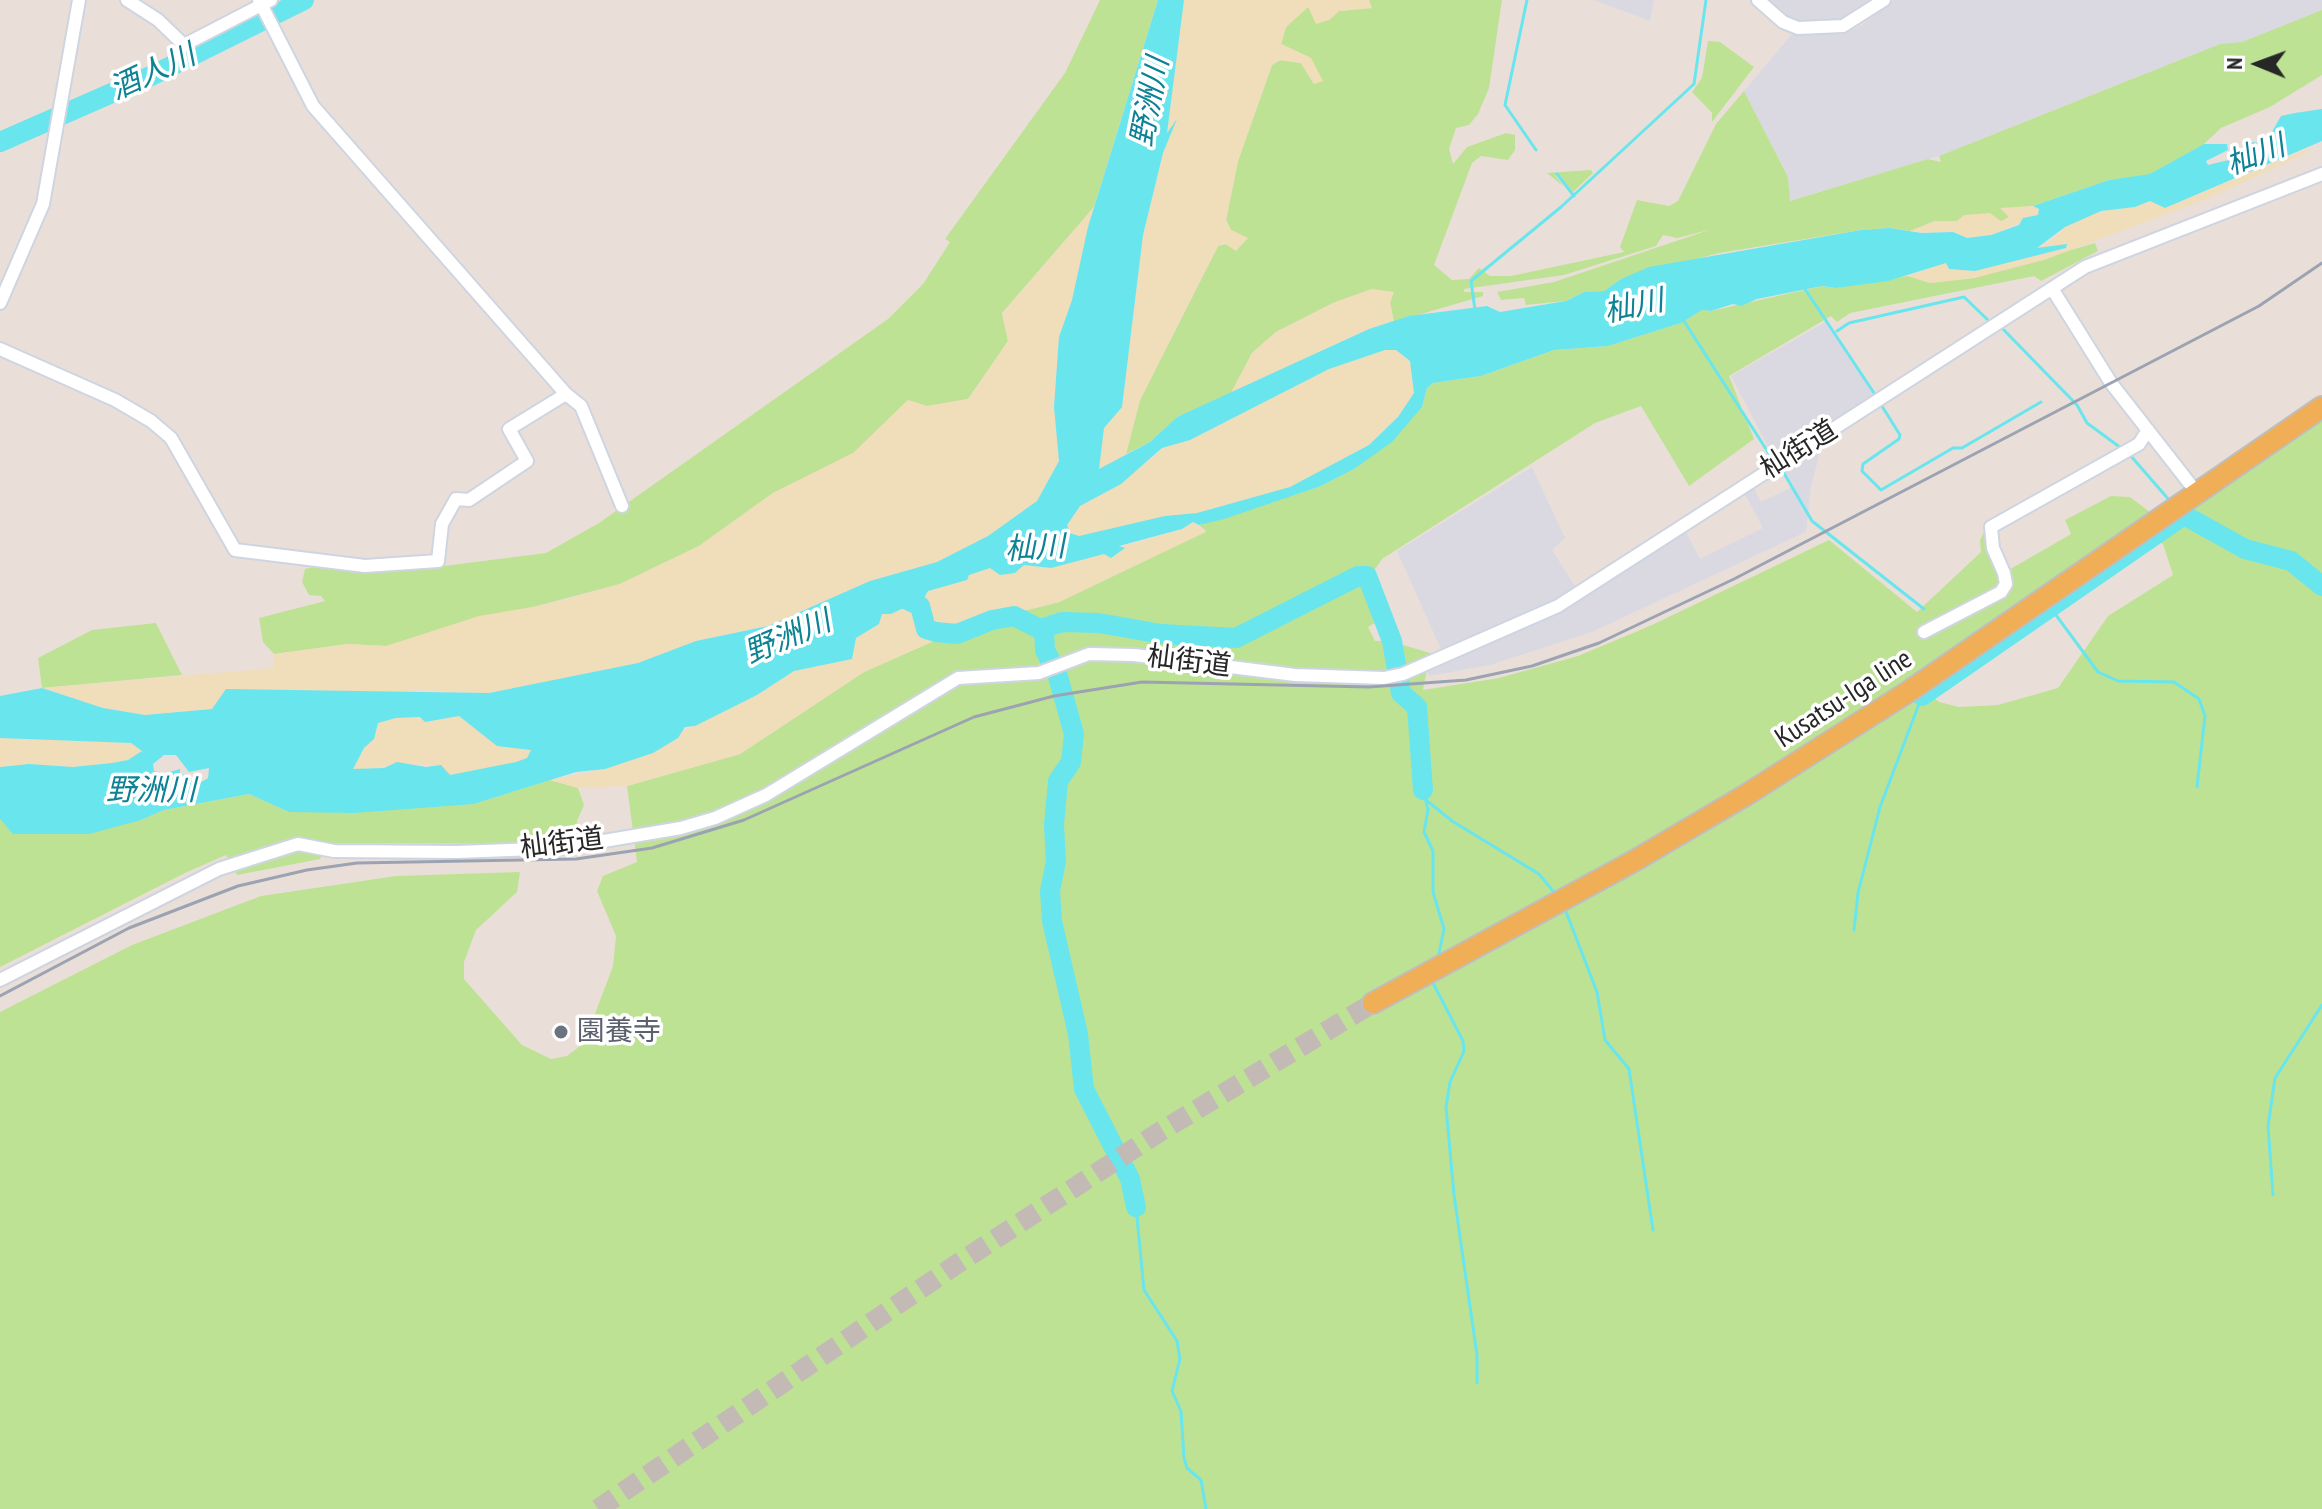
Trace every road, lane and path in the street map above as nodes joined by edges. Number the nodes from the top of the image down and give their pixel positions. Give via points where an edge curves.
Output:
1 (79, 0) edge
2 (127, 0) edge
3 (1758, 0) edge
4 (1884, 0) edge
5 (264, 2) edge
6 (2322, 174) edge
7 (2053, 290) junction
8 (0, 303) edge
9 (0, 349) edge
10 (566, 394) junction
11 (2322, 407) edge
12 (2148, 430) junction
13 (2197, 493) junction
14 (622, 506) dead end
15 (1924, 632) dead end
16 (0, 980) edge
17 (1373, 1003) tunnel mouth

1 - 8 street via 43,204
2 - 5 street via 184,45
3 - 4 street via 1783,22 1816,28 1852,23
5 - 10 street via 313,106
6 - 7 street, 杣街道 via 2122,251 2085,267
7 - 12 street via 2111,383
7 - 16 street, 杣街道 via 1558,606 1403,674 1295,675 1089,654 1039,673 958,678 766,795 715,818 562,848 334,851 298,844 219,869
9 - 10 street via 115,400 171,438 235,550 365,566 438,561 442,524 456,499 469,500 527,461 509,429
10 - 14 street via 581,406
11 - 13 main road, Kusatsu-Iga line
12 - 13 street
12 - 15 street via 2139,444 1991,527 2006,584 2001,592
13 - 17 main road, Kusatsu-Iga line via 1911,690 1746,795

